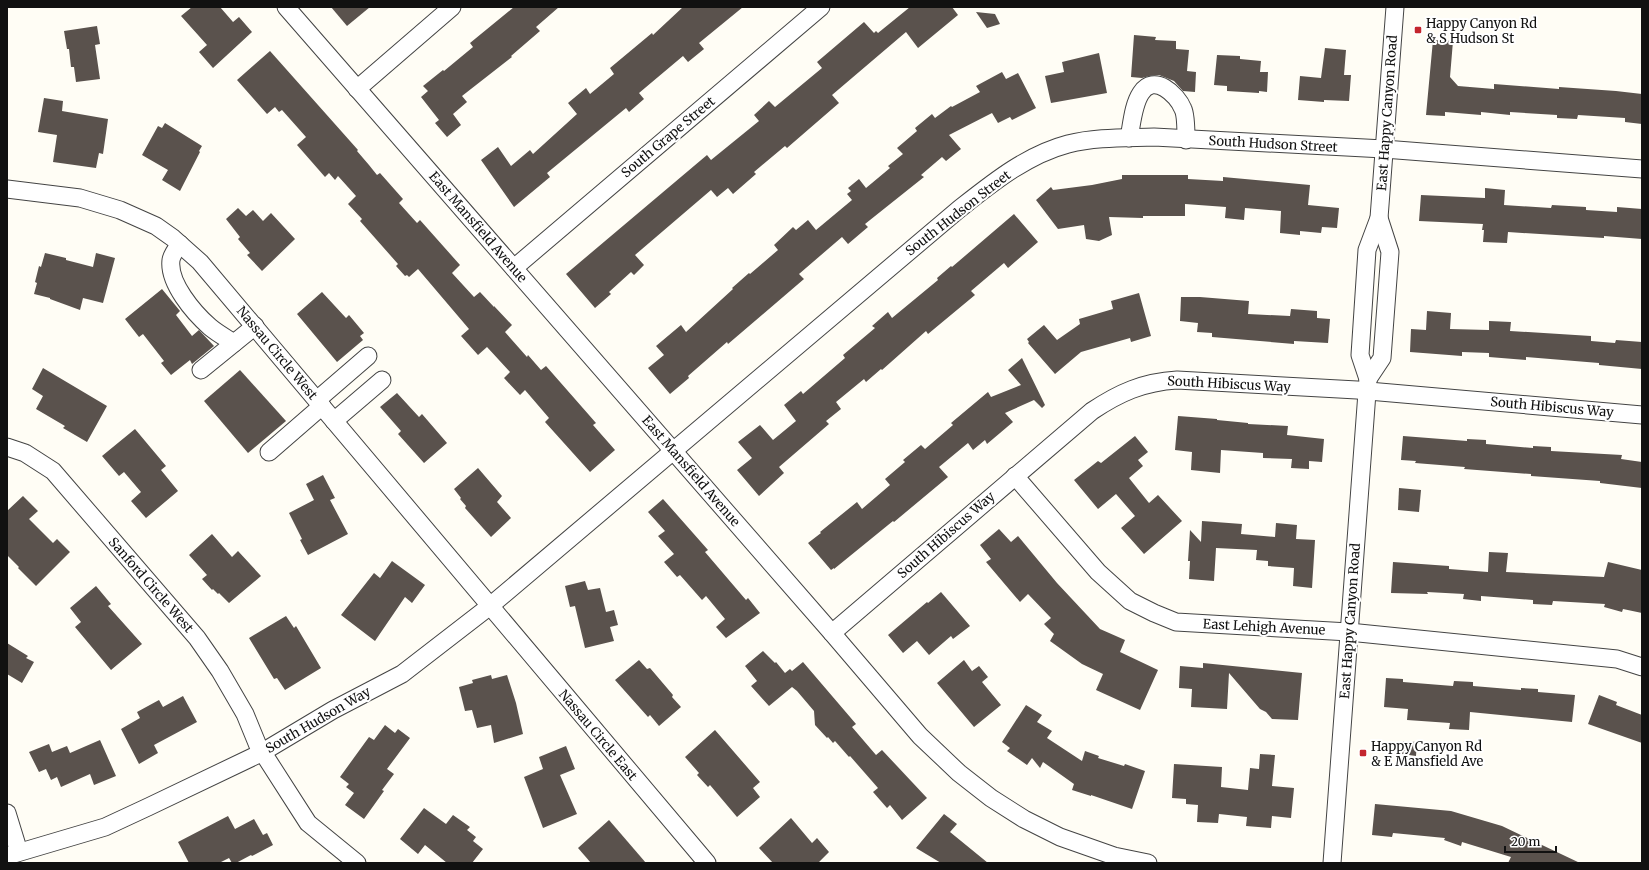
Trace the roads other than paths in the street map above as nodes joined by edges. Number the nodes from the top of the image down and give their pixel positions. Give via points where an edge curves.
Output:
1 (286, 7) edge
2 (452, 7) edge
3 (821, 7) edge
4 (1395, 7) edge
5 (357, 89) junction
6 (1129, 138) junction
7 (1186, 140) junction
8 (1384, 149) junction
9 (1642, 168) edge
10 (7, 189) edge
11 (1379, 218) junction
12 (180, 244) junction
13 (514, 268) junction
14 (255, 326) junction
15 (234, 343) junction
16 (368, 356) dead end
17 (201, 370) dead end
18 (382, 380) dead end
19 (1367, 385) junction
20 (319, 403) junction
21 (1642, 415) edge
22 (334, 420) junction
23 (7, 447) edge
24 (673, 450) junction
25 (269, 452) dead end
26 (1015, 476) junction
27 (582, 527) joint
28 (490, 606) junction
29 (1349, 632) junction
30 (832, 633) junction
31 (1642, 667) edge
32 (261, 753) junction
33 (7, 813) edge
34 (13, 854) edge
35 (357, 863) edge
36 (707, 863) edge
37 (1148, 863) edge
38 (1332, 863) edge

1 - 5 street, East Mansfield Avenue
2 - 5 street
3 - 13 street, South Grape Street
4 - 8 street, East Happy Canyon Road
5 - 13 street, East Mansfield Avenue
6 - 7 street, South Hudson Street
6 - 7 street via 1134,108 1140,93 1146,86 1154,84 1166,87 1184,109
6 - 24 street, South Hudson Street via 1068,144 1017,166 993,182
7 - 8 street, South Hudson Street
8 - 9 street, South Hudson Street
8 - 11 street, East Happy Canyon Road
10 - 12 street, Nassau Circle West via 80,198 120,210 156,226
11 - 19 street, East Happy Canyon Road via 1367,250 1360,354
11 - 19 street, East Happy Canyon Road via 1390,252 1390,260 1382,358
12 - 14 street, Nassau Circle West via 200,262
12 - 15 street via 171,258 171,272 177,287 193,310 211,328
13 - 24 street, East Mansfield Avenue
14 - 15 street
14 - 20 street, Nassau Circle West
15 - 17 street
16 - 20 street
18 - 22 street
19 - 21 street, South Hibiscus Way
19 - 26 street, South Hibiscus Way via 1158,381 1114,396 1092,411
19 - 29 street, East Happy Canyon Road
20 - 22 street, Nassau Circle West
20 - 25 street
22 - 28 street, Nassau Circle West
23 - 32 street, Sanford Circle West via 25,453 53,471 197,638 241,708
24 - 27 street, South Hudson Street
24 - 30 street, East Mansfield Avenue
26 - 29 street, East Lehigh Avenue via 1098,572 1130,601 1154,613 1176,622
26 - 30 street, South Hibiscus Way
27 - 28 street, South Hudson Way
28 - 32 street, South Hudson Way via 402,674 333,710
28 - 36 street, Nassau Circle East
29 - 31 street, East Lehigh Avenue via 1617,659
29 - 38 street, East Happy Canyon Road
30 - 37 street, East Mansfield Avenue via 920,736 959,773 991,798 1024,819 1060,837 1114,856
32 - 34 street, South Hudson Way via 105,827
32 - 35 street, Sanford Circle West via 308,823
33 - 34 street, South Hudson Way

